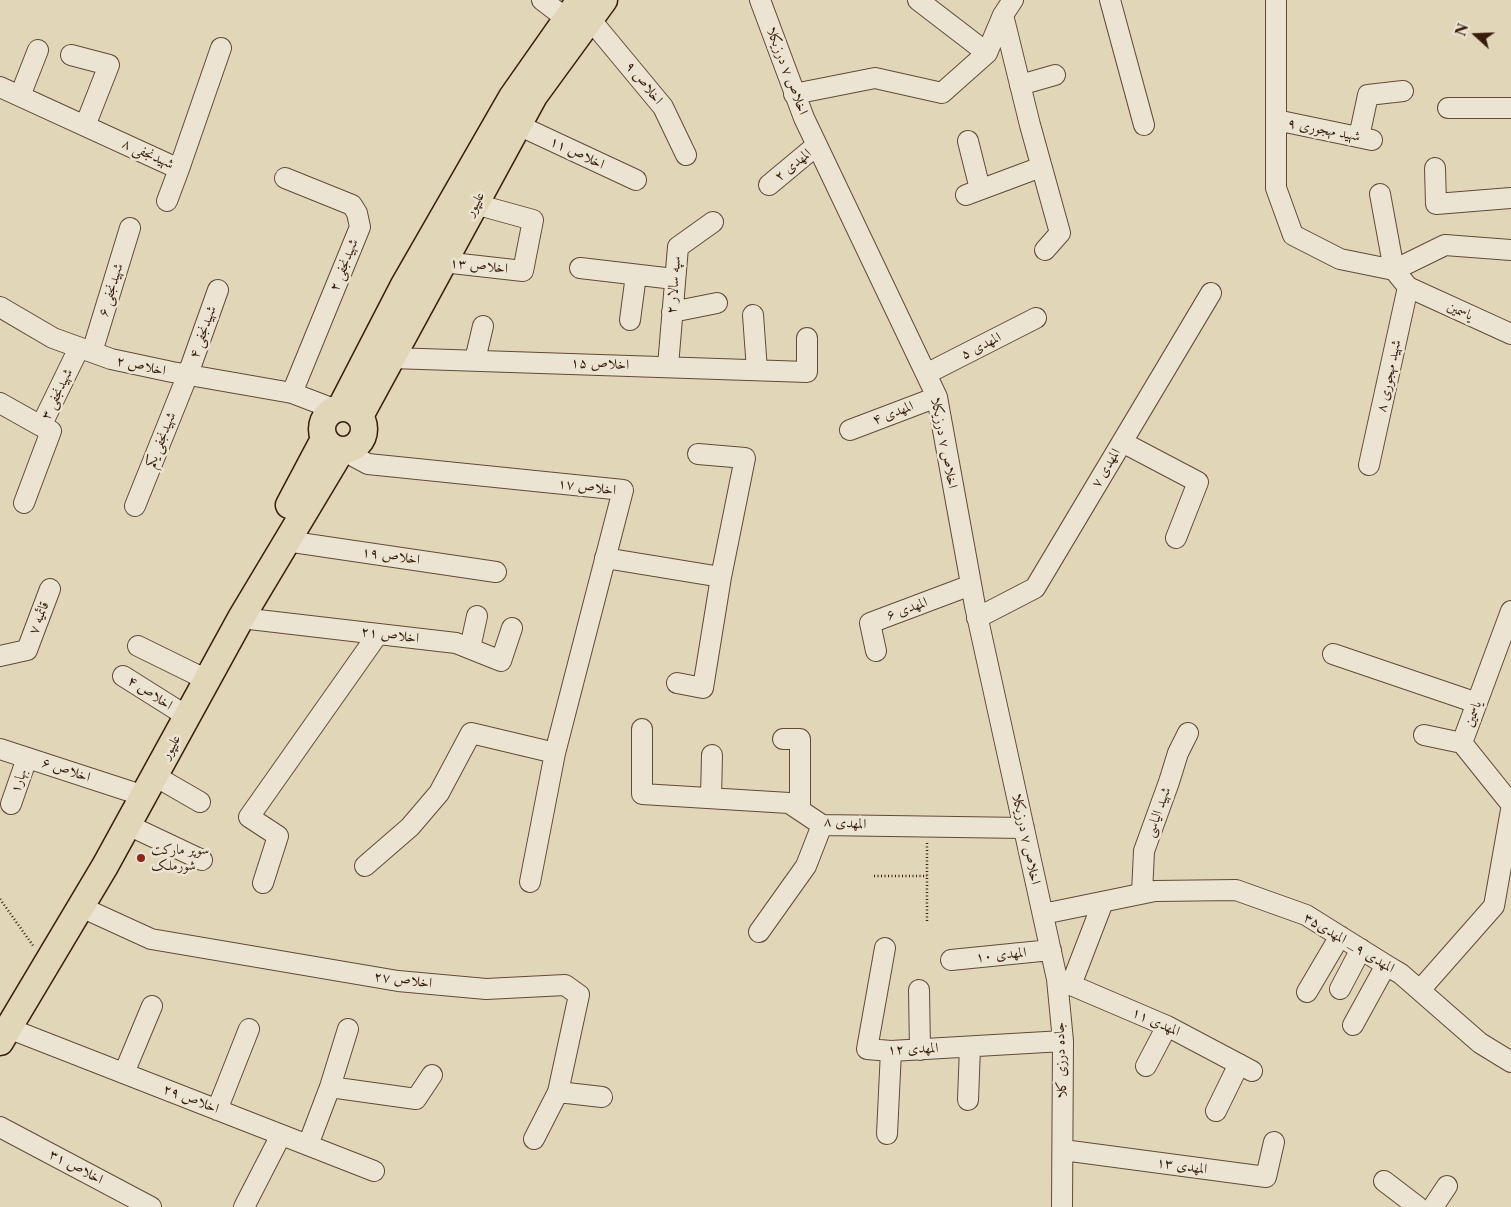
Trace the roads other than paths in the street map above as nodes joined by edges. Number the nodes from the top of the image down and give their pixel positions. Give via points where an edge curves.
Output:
1 (542, 0) edge
2 (760, 0) edge
3 (918, 0) edge
4 (1110, 0) edge
5 (1276, 0) edge
6 (1008, 7) edge
7 (585, 9) edge
8 (222, 48) dead end
9 (38, 50) dead end
10 (987, 53) junction
11 (71, 55) dead end
12 (1055, 75) dead end
13 (1020, 86) junction
14 (0, 87) edge
15 (1403, 91) dead end
16 (794, 94) junction
17 (20, 96) junction
18 (1448, 108) dead end
19 (1511, 108) edge
20 (1276, 120) junction
21 (1144, 125) dead end
22 (85, 126) junction
23 (518, 126) junction
24 (968, 141) dead end
25 (817, 145) junction
26 (686, 155) dead end
27 (1041, 167) junction
28 (1435, 168) dead end
29 (179, 169) junction
30 (285, 178) dead end
31 (636, 180) dead end
32 (769, 185) dead end
33 (1380, 194) dead end
34 (1511, 198) edge
35 (167, 200) dead end
36 (475, 204) junction
37 (713, 222) dead end
38 (130, 228) dead end
39 (1045, 250) dead end
40 (1511, 250) edge
41 (443, 262) junction
42 (580, 268) dead end
43 (1394, 270) junction
44 (636, 275) junction
45 (674, 279) junction
46 (1408, 287) junction
47 (218, 290) dead end
48 (1211, 293) dead end
49 (717, 303) dead end
50 (0, 307) edge
51 (672, 312) junction
52 (753, 316) dead end
53 (1036, 318) dead end
54 (630, 320) dead end
55 (483, 326) dead end
56 (1511, 334) edge
57 (807, 338) dead end
58 (86, 350) junction
59 (392, 358) junction
60 (475, 360) junction
61 (668, 366) junction
62 (757, 370) junction
63 (188, 374) junction
64 (926, 374) junction
65 (292, 394) junction
66 (937, 397) junction
67 (0, 403) edge
68 (42, 426) junction
69 (339, 427) junction
70 (850, 430) dead end
71 (1122, 442) junction
72 (698, 454) dead end
73 (1369, 465) dead end
74 (24, 504) dead end
75 (135, 506) dead end
76 (1176, 538) dead end
77 (286, 541) junction
78 (605, 558) junction
79 (496, 572) dead end
80 (721, 577) junction
81 (971, 585) junction
82 (50, 589) dead end
83 (1511, 611) edge
84 (477, 616) dead end
85 (241, 618) junction
86 (977, 618) junction
87 (512, 628) dead end
88 (378, 634) junction
89 (138, 646) dead end
90 (470, 648) junction
91 (876, 651) dead end
92 (1333, 654) dead end
93 (0, 656) edge
94 (197, 675) junction
95 (123, 676) dead end
96 (677, 683) dead end
97 (1477, 703) junction
98 (177, 710) junction
99 (642, 729) dead end
100 (1188, 732) dead end
101 (1424, 735) dead end
102 (783, 739) dead end
103 (1462, 743) junction
104 (0, 749) edge
105 (555, 753) junction
106 (712, 755) dead end
107 (27, 758) junction
108 (144, 788) junction
109 (711, 798) junction
110 (200, 802) dead end
111 (11, 804) dead end
112 (1511, 804) edge
113 (800, 810) junction
114 (1511, 810) edge
115 (822, 824) junction
116 (128, 825) junction
117 (1024, 828) junction
118 (202, 860) dead end
119 (365, 866) dead end
120 (530, 882) dead end
121 (263, 883) dead end
122 (1142, 894) junction
123 (1103, 902) junction
124 (81, 907) junction
125 (1043, 914) junction
126 (759, 932) dead end
127 (1340, 936) junction
128 (885, 948) dead end
129 (1361, 949) junction
130 (1051, 950) junction
131 (950, 960) dead end
132 (1386, 965) junction
133 (1064, 982) junction
134 (1340, 989) dead end
135 (920, 990) dead end
136 (1420, 990) junction
137 (1307, 992) dead end
138 (152, 1006) dead end
139 (1353, 1025) dead end
140 (1168, 1026) junction
141 (3, 1028) edge
142 (249, 1029) dead end
143 (348, 1030) dead end
144 (1063, 1041) junction
145 (970, 1046) junction
146 (920, 1050) junction
147 (891, 1052) junction
148 (1511, 1062) edge
149 (1146, 1066) dead end
150 (124, 1073) junction
151 (432, 1075) dead end
152 (330, 1087) junction
153 (558, 1092) junction
154 (602, 1097) dead end
155 (968, 1100) dead end
156 (217, 1110) junction
157 (1216, 1111) dead end
158 (0, 1127) edge
159 (887, 1134) dead end
160 (281, 1135) junction
161 (534, 1139) dead end
162 (1274, 1142) dead end
163 (308, 1145) junction
164 (1063, 1150) junction
165 (374, 1171) dead end
166 (1384, 1181) dead end
167 (1447, 1186) dead end
168 (151, 1207) edge
169 (244, 1207) edge
170 (1062, 1207) edge
171 (1418, 1207) edge
172 (1433, 1207) edge

1 - 7 street, اخلاص ۹
2 - 16 street, اخلاص ۷ درزیکلا
3 - 10 street
4 - 21 street
5 - 20 street
6 - 10 street
6 - 13 street
7 - 23 main road, علیپور
7 - 26 street, اخلاص ۹ via 663,107
7 - 69 main road, علیپور via 512,97 404,285
8 - 29 street, شهیدنجفی ۸
9 - 17 street
10 - 16 street via 942,93 875,78
11 - 22 street via 109,65
12 - 13 street
13 - 27 street
14 - 17 street, شهیدنجفی ۸
15 - 20 street, شهید مهجوری ۹ via 1368,94 1365,138
16 - 25 street, اخلاص ۷ درزیکلا
17 - 22 street, شهیدنجفی ۸
18 - 19 street
20 - 43 street via 1276,188 1293,235 1340,259
22 - 29 street, شهیدنجفی ۸
23 - 31 street, اخلاص ۱۱
23 - 36 main road, علیپور
24 - 27 street via 973,192
25 - 32 street, المهدی ۲
25 - 64 street, اخلاص ۷ درزیکلا
27 - 39 street via 1060,233
28 - 34 street via 1436,204
29 - 35 street
30 - 65 street, شهیدنجفی ۲ via 352,205 360,227
33 - 43 street
36 - 41 main road, علیپور
36 - 41 street, اخلاص ۱۳ via 533,220 523,271
37 - 45 street, سپه سالار ۲ via 678,247
38 - 58 street, شهیدنجفی ۶
40 - 43 street via 1445,245
41 - 59 main road, علیپور
42 - 44 street
43 - 46 street
44 - 45 street
44 - 54 street
45 - 51 street, سپه سالار ۲
46 - 56 street, یاسمین
46 - 73 street, شهید مهجوری ۸
47 - 63 street, شهیدنجفی ۴
48 - 71 street, المهدی ۷
49 - 51 street
50 - 58 street, اخلاص ۲ via 53,338
51 - 61 street, سپه سالار ۲
52 - 62 street
53 - 64 street, المهدی ۵
55 - 60 street
57 - 62 street, اخلاص ۱۵ via 807,372
58 - 63 street, اخلاص ۲ via 111,359
58 - 68 street, شهیدنجفی ۳
59 - 60 street, اخلاص ۱۵
59 - 69 main road, علیپور
60 - 61 street, اخلاص ۱۵
61 - 62 street, اخلاص ۱۵
63 - 65 street, اخلاص ۲
63 - 75 street, شهیدنجفی یکم
64 - 66 street, اخلاص ۷ درزیکلا
65 - 69 street, اخلاص ۲
66 - 70 street, المهدی ۴
66 - 81 street, اخلاص ۷ درزیکلا
67 - 68 street, شهیدنجفی ۳
68 - 74 street via 51,431
69 - 77 main road, علیپور
69 - 78 street, اخلاص ۱۷ via 354,457 368,464 623,490
69 - 94 main road, علیپور
71 - 76 street via 1198,482
71 - 86 street, المهدی ۷ via 1035,588
72 - 80 street via 745,458
77 - 79 street, اخلاص ۱۹
77 - 85 main road, علیپور
78 - 80 street
78 - 105 street, اخلاص ۱۷
80 - 96 street via 703,688
81 - 86 street, اخلاص ۷ درزیکلا
81 - 91 street, المهدی ۶ via 870,623
82 - 93 street, قائمیه ۷ via 27,650
83 - 97 street, یاسمین
84 - 90 street
85 - 88 street, اخلاص ۲۱
85 - 108 main road, علیپور
86 - 117 street, اخلاص ۷ درزیکلا
87 - 90 street, اخلاص ۲۱ via 501,661
88 - 90 street, اخلاص ۲۱ via 456,642
88 - 121 street via 249,817 278,836
89 - 94 street
92 - 97 street
94 - 98 main road, علیپور
95 - 98 street, اخلاص ۴
97 - 103 street, یاسمین
98 - 108 main road, علیپور
99 - 109 street, المهدی ۸ via 642,794
100 - 122 street, شهید الیاسی via 1144,851
101 - 103 street
102 - 113 street via 800,739
103 - 112 street, یاسمین
104 - 107 street, اخلاص ۶
105 - 119 street via 471,733 439,793 410,827
105 - 120 street, اخلاص ۱۷
106 - 109 street
107 - 108 street, اخلاص ۶
107 - 111 street, بهار۱
108 - 110 street, اخلاص ۶
108 - 116 main road, علیپور
108 - 141 main road, علیپور via 102,846 37,952
109 - 113 street, المهدی ۸ via 789,803
113 - 115 street, المهدی ۸
114 - 136 street via 1494,906
115 - 117 street, المهدی ۸
115 - 126 street via 806,866
116 - 118 street
116 - 124 main road, علیپور
117 - 125 street, اخلاص ۷ درزیکلا
122 - 123 street, المهدی ۹_ المهدی۳۵
122 - 127 street, المهدی ۹_ المهدی۳۵ via 1155,890 1236,890 1306,915
123 - 125 street, المهدی ۹_ المهدی۳۵
123 - 133 street
124 - 141 main road, علیپور
124 - 153 street, اخلاص ۲۷ via 150,939 398,981 486,989 565,985 580,995
125 - 130 street, جاده درزی کلا
127 - 129 street, المهدی ۹_ المهدی۳۵
127 - 137 street
128 - 147 street, المهدی ۱۲ via 867,1049
129 - 132 street, المهدی ۹_ المهدی۳۵
129 - 134 street
130 - 131 street, المهدی ۱۰
130 - 133 street, جاده درزی کلا
132 - 136 street, المهدی ۹_ المهدی۳۵
132 - 139 street
133 - 140 street, المهدی ۱۱
133 - 144 street, جاده درزی کلا
135 - 146 street
136 - 148 street, المهدی ۹_ المهدی۳۵ via 1480,1043
138 - 150 street
140 - 149 street
140 - 157 street, المهدی ۱۱ via 1245,1067
141 - 150 street, اخلاص ۲۹
142 - 156 street
143 - 152 street
144 - 145 street, المهدی ۱۲
144 - 164 street, جاده درزی کلا
145 - 146 street, المهدی ۱۲
145 - 155 street
146 - 147 street, المهدی ۱۲
147 - 159 street
150 - 156 street, اخلاص ۲۹
151 - 152 street via 416,1099
152 - 163 street
153 - 154 street
153 - 161 street, اخلاص ۲۷
156 - 160 street, اخلاص ۲۹
158 - 168 street, اخلاص ۳۱
160 - 163 street, اخلاص ۲۹
160 - 169 street
162 - 164 street, المهدی ۱۳ via 1266,1178
163 - 165 street, اخلاص ۲۹
164 - 170 street, جاده درزی کلا
166 - 171 street
167 - 172 street

